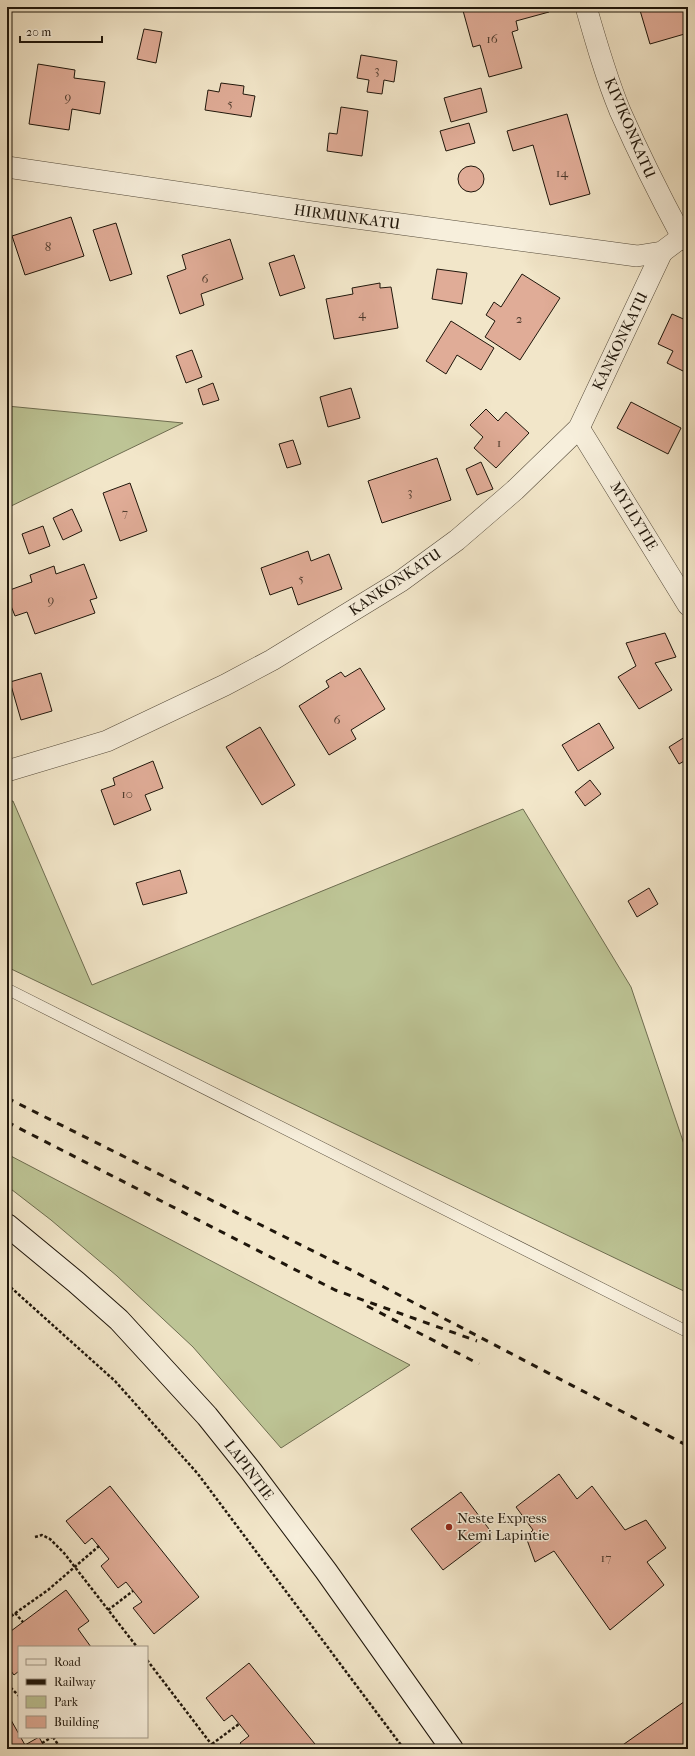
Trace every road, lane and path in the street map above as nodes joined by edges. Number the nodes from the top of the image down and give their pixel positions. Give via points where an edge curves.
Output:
1 (586, 7) edge
2 (7, 167) edge
3 (685, 239) edge
4 (662, 252) junction
5 (579, 428) junction
6 (688, 606) edge
7 (7, 771) edge
8 (7, 989) edge
9 (7, 1225) edge
10 (7, 1284) edge
11 (688, 1332) edge
12 (35, 1537) dead end
13 (99, 1546) dead end
14 (75, 1567) junction
15 (133, 1591) dead end
16 (108, 1610) junction
17 (16, 1613) junction
18 (7, 1619) edge
19 (23, 1622) dead end
20 (136, 1646) edge
21 (148, 1661) edge
22 (7, 1684) edge
23 (18, 1695) edge
24 (239, 1724) dead end
25 (50, 1738) edge
26 (53, 1738) edge
27 (42, 1743) dead end
28 (212, 1744) junction
29 (61, 1749) edge
30 (215, 1749) edge
31 (404, 1749) edge
32 (452, 1749) edge

1 - 3 street, KIVIKONKATU via 602,62 620,110 651,178
2 - 4 street, HIRMUNKATU via 637,256
3 - 4 street, HIRMUNKATU
4 - 5 street, KANKONKATU
5 - 6 street, MYLLYTIE
5 - 7 street, KANKONKATU via 515,490 457,540 401,581 272,660 107,741
8 - 11 lane
9 - 32 main road, LAPINTIE via 119,1320 207,1416 326,1572
10 - 31 path via 115,1381 198,1474
12 - 14 path via 42,1535 50,1539
13 - 14 path
14 - 16 path
14 - 17 path
15 - 16 path
16 - 20 path
17 - 18 path
17 - 19 path
21 - 28 path
22 - 23 path
24 - 28 path
25 - 27 path
26 - 29 path
28 - 30 path

